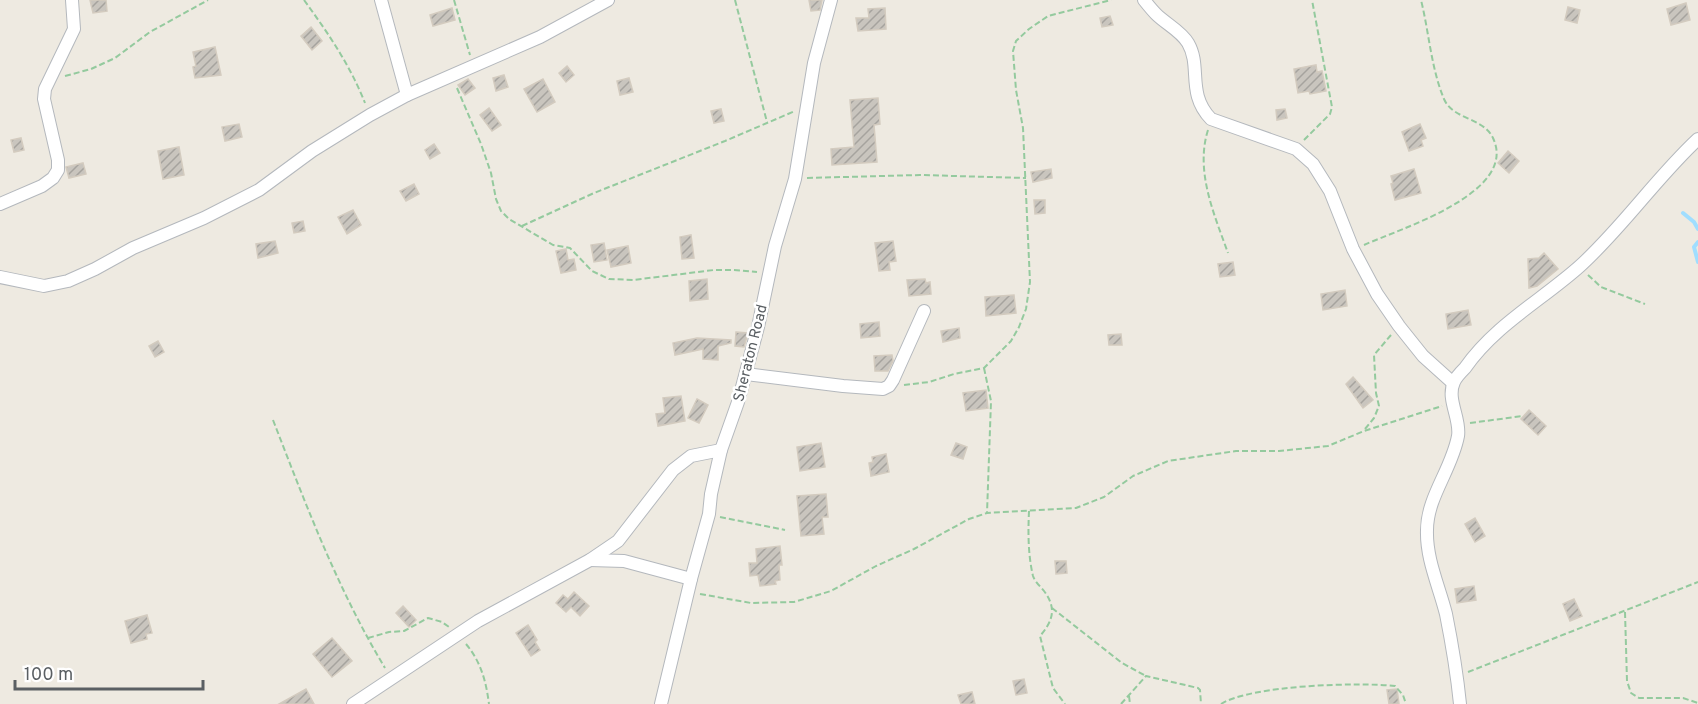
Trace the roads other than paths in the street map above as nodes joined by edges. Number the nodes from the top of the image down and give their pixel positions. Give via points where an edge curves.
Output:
1 (72, 0) edge
2 (381, 0) edge
3 (608, 0) edge
4 (831, 0) edge
5 (1144, 0) edge
6 (407, 95) junction
7 (1698, 139) edge
8 (0, 204) edge
9 (0, 277) edge
10 (924, 311) dead end
11 (746, 374) junction
12 (1453, 383) junction
13 (721, 450) junction
14 (590, 560) junction
15 (690, 585) junction
16 (353, 704) edge
17 (661, 704) edge
18 (1460, 704) edge

1 - 8 street via 74,30 48,80 44,99 58,170 42,186
2 - 6 street
3 - 6 street via 540,38
4 - 11 street, Sheraton Road via 806,106 795,178
5 - 12 street via 1189,44 1197,97 1211,119 1296,149 1313,164 1330,191 1353,249 1377,294 1423,356
6 - 9 street via 312,151 259,190 95,269 44,286
7 - 12 street via 1580,266 1485,342
10 - 11 street via 889,386 873,389
11 - 13 street, Sheraton Road
12 - 18 street via 1458,436 1427,515 1426,532 1446,613
13 - 14 street via 691,456 673,470 618,541
13 - 15 street, Sheraton Road
14 - 15 street via 624,561
14 - 16 street via 478,621
15 - 17 street, Sheraton Road

